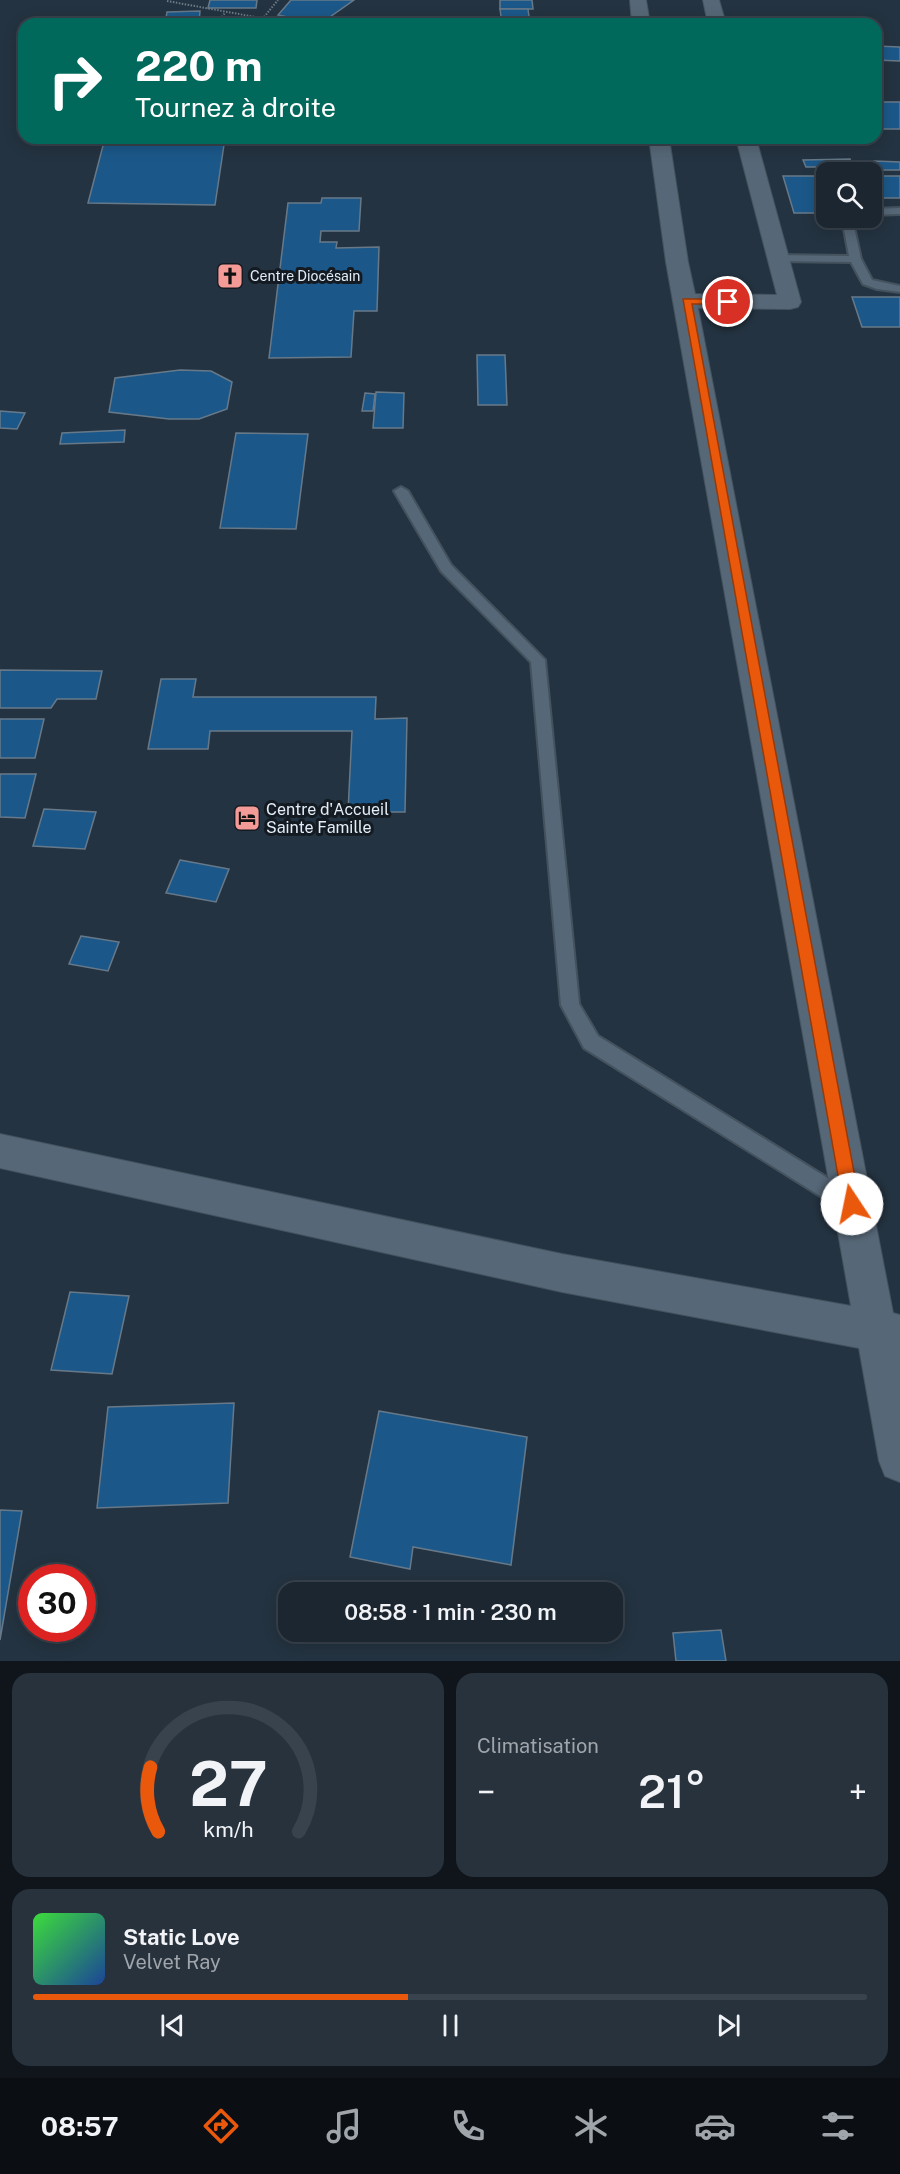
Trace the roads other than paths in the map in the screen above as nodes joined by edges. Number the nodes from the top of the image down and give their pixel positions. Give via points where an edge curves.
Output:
1 (638, 0) edge
2 (711, 0) edge
3 (640, 18) edge
4 (716, 18) edge
5 (660, 144) edge
6 (748, 144) edge
7 (900, 211) edge
8 (882, 212) edge
9 (848, 228) edge
10 (777, 258) junction
11 (855, 259) junction
12 (900, 289) edge
13 (687, 301) junction
14 (401, 491) dead end
15 (0, 1151) edge
16 (852, 1204) junction
17 (888, 1333) edge
18 (900, 1461) edge

1 - 3 street
2 - 4 street
5 - 13 street via 677,262
6 - 10 street
7 - 8 lane
9 - 11 lane
10 - 11 lane
10 - 13 street via 790,302
11 - 12 lane via 867,282
13 - 16 street
14 - 16 lane via 446,568 538,660 570,1005 591,1042
15 - 17 street via 562,1273
16 - 17 street
17 - 18 street

